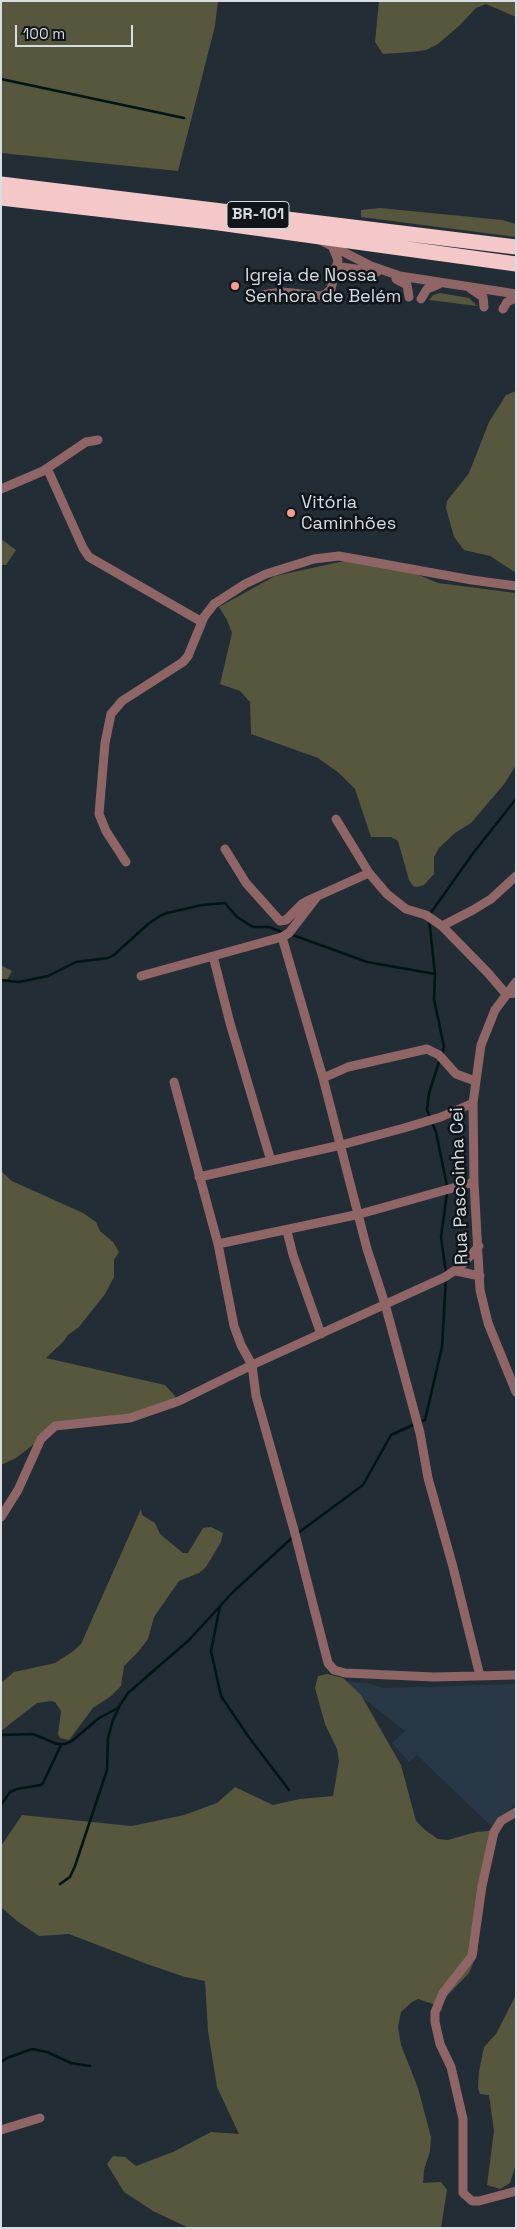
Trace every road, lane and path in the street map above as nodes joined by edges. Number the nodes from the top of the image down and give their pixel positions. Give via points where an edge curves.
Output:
1 (1, 184) edge
2 (1, 198) edge
3 (310, 236) junction
4 (516, 247) edge
5 (333, 248) junction
6 (516, 264) edge
7 (335, 268) junction
8 (382, 273) junction
9 (400, 276) junction
10 (442, 283) junction
11 (466, 287) junction
12 (261, 295) dead end
13 (516, 296) edge
14 (409, 297) dead end
15 (421, 299) dead end
16 (484, 307) dead end
17 (503, 309) dead end
18 (98, 440) dead end
19 (47, 468) junction
20 (1, 489) edge
21 (516, 586) edge
22 (202, 622) junction
23 (336, 819) dead end
24 (225, 849) dead end
25 (126, 862) dead end
26 (369, 873) junction
27 (516, 876) edge
28 (319, 895) junction
29 (442, 926) junction
30 (282, 938) junction
31 (213, 956) junction
32 (141, 976) dead end
33 (516, 982) edge
34 (516, 993) edge
35 (506, 994) junction
36 (323, 1078) junction
37 (475, 1081) junction
38 (174, 1082) dead end
39 (473, 1103) junction
40 (341, 1145) junction
41 (271, 1161) junction
42 (199, 1177) junction
43 (474, 1182) junction
44 (360, 1214) junction
45 (287, 1230) junction
46 (218, 1244) junction
47 (478, 1246) junction
48 (456, 1271) junction
49 (480, 1276) junction
50 (385, 1304) junction
51 (321, 1334) junction
52 (252, 1364) junction
53 (516, 1392) edge
54 (1, 1517) edge
55 (516, 1675) edge
56 (480, 1676) junction
57 (516, 1812) edge
58 (40, 2118) dead end
59 (1, 2130) edge
60 (516, 2191) edge

1 - 4 highway, BR-101
2 - 3 highway, BR-101 via 219,222
3 - 5 street
3 - 6 highway, BR-101
5 - 7 street via 338,256
5 - 9 street
7 - 8 street
7 - 12 street via 331,289 324,296 294,292
8 - 9 street
8 - 14 street via 408,285
9 - 10 street
10 - 11 street
10 - 15 street via 427,289
11 - 13 street
11 - 16 street via 483,297
13 - 17 street
18 - 19 street via 86,442
19 - 20 street
19 - 22 street via 90,557
21 - 22 street via 339,556 266,574 214,604
22 - 25 street via 188,656 178,668 122,701 110,714 99,814
23 - 26 street
24 - 28 street via 246,883 280,921
26 - 28 street
26 - 29 street via 400,906 432,918
27 - 29 street via 491,898
28 - 30 street
29 - 35 street
30 - 31 street
30 - 36 street
31 - 32 street
31 - 41 street
33 - 35 street, Rua Pascoinha Cei
34 - 35 street
35 - 37 street, Rua Pascoinha Cei via 495,1010 481,1045
36 - 37 street via 348,1067 427,1049 439,1055 456,1074
36 - 40 street
37 - 39 street, Rua Pascoinha Cei
38 - 42 street
39 - 40 street via 422,1123
39 - 43 street, Rua Pascoinha Cei
40 - 41 street
40 - 44 street
41 - 42 street
42 - 46 street
43 - 44 street
43 - 47 street, Rua Pascoinha Cei
44 - 45 street
44 - 50 street via 367,1249
45 - 46 street
45 - 51 street via 292,1255
46 - 52 street via 237,1337
47 - 48 street
47 - 49 street, Rua Pascoinha Cei
48 - 49 street
48 - 50 street
49 - 53 street, Rua Pascoinha Cei via 488,1323
50 - 51 street
50 - 56 street
51 - 52 street
52 - 54 street via 179,1401 130,1418 55,1426 41,1439 18,1490
52 - 56 street via 256,1396 328,1662 334,1670 345,1673 434,1678
55 - 56 street
57 - 60 street via 501,1821 494,1832 472,1956 442,1993 435,2022 438,2038 451,2067 463,2118 463,2193 479,2201
58 - 59 street

